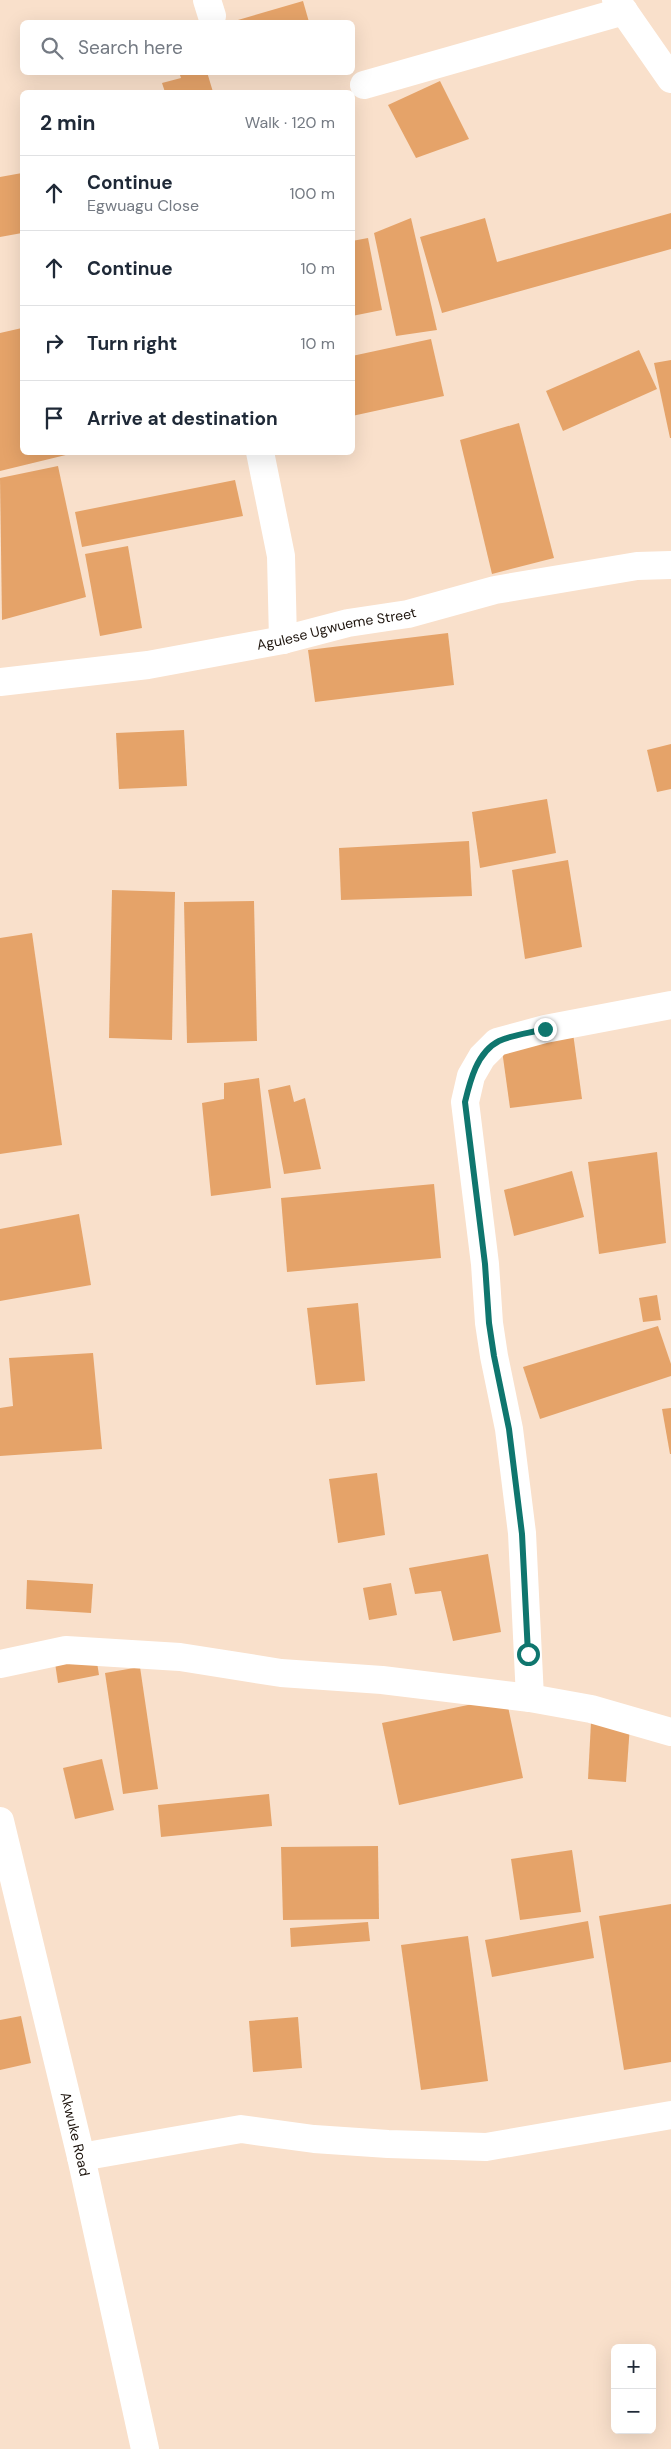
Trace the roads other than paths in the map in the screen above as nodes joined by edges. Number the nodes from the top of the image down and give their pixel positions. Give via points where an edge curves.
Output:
1 (620, 6) edge
2 (671, 79) edge
3 (364, 85) dead end
4 (261, 455) edge
5 (671, 565) edge
6 (283, 640) junction
7 (0, 682) edge
8 (671, 1005) edge
9 (0, 1664) edge
10 (530, 1698) junction
11 (671, 1732) edge
12 (0, 1821) edge
13 (671, 2115) edge
14 (81, 2157) junction
15 (145, 2449) edge

1 - 2 street
1 - 3 street
4 - 6 street via 281,556
5 - 6 street, Agulese Ugwueme Street via 637,566 494,590 408,614 348,623
6 - 7 street, Agulese Ugwueme Street via 148,665
8 - 10 street via 545,1029 498,1042 482,1057 471,1076 465,1102 489,1323 509,1429 522,1534
9 - 10 street via 66,1650 180,1657 281,1673 382,1680
10 - 11 street via 591,1710
12 - 14 street, Akwuke Road
13 - 14 street via 486,2147 314,2139 241,2129
14 - 15 street, Akwuke Road

